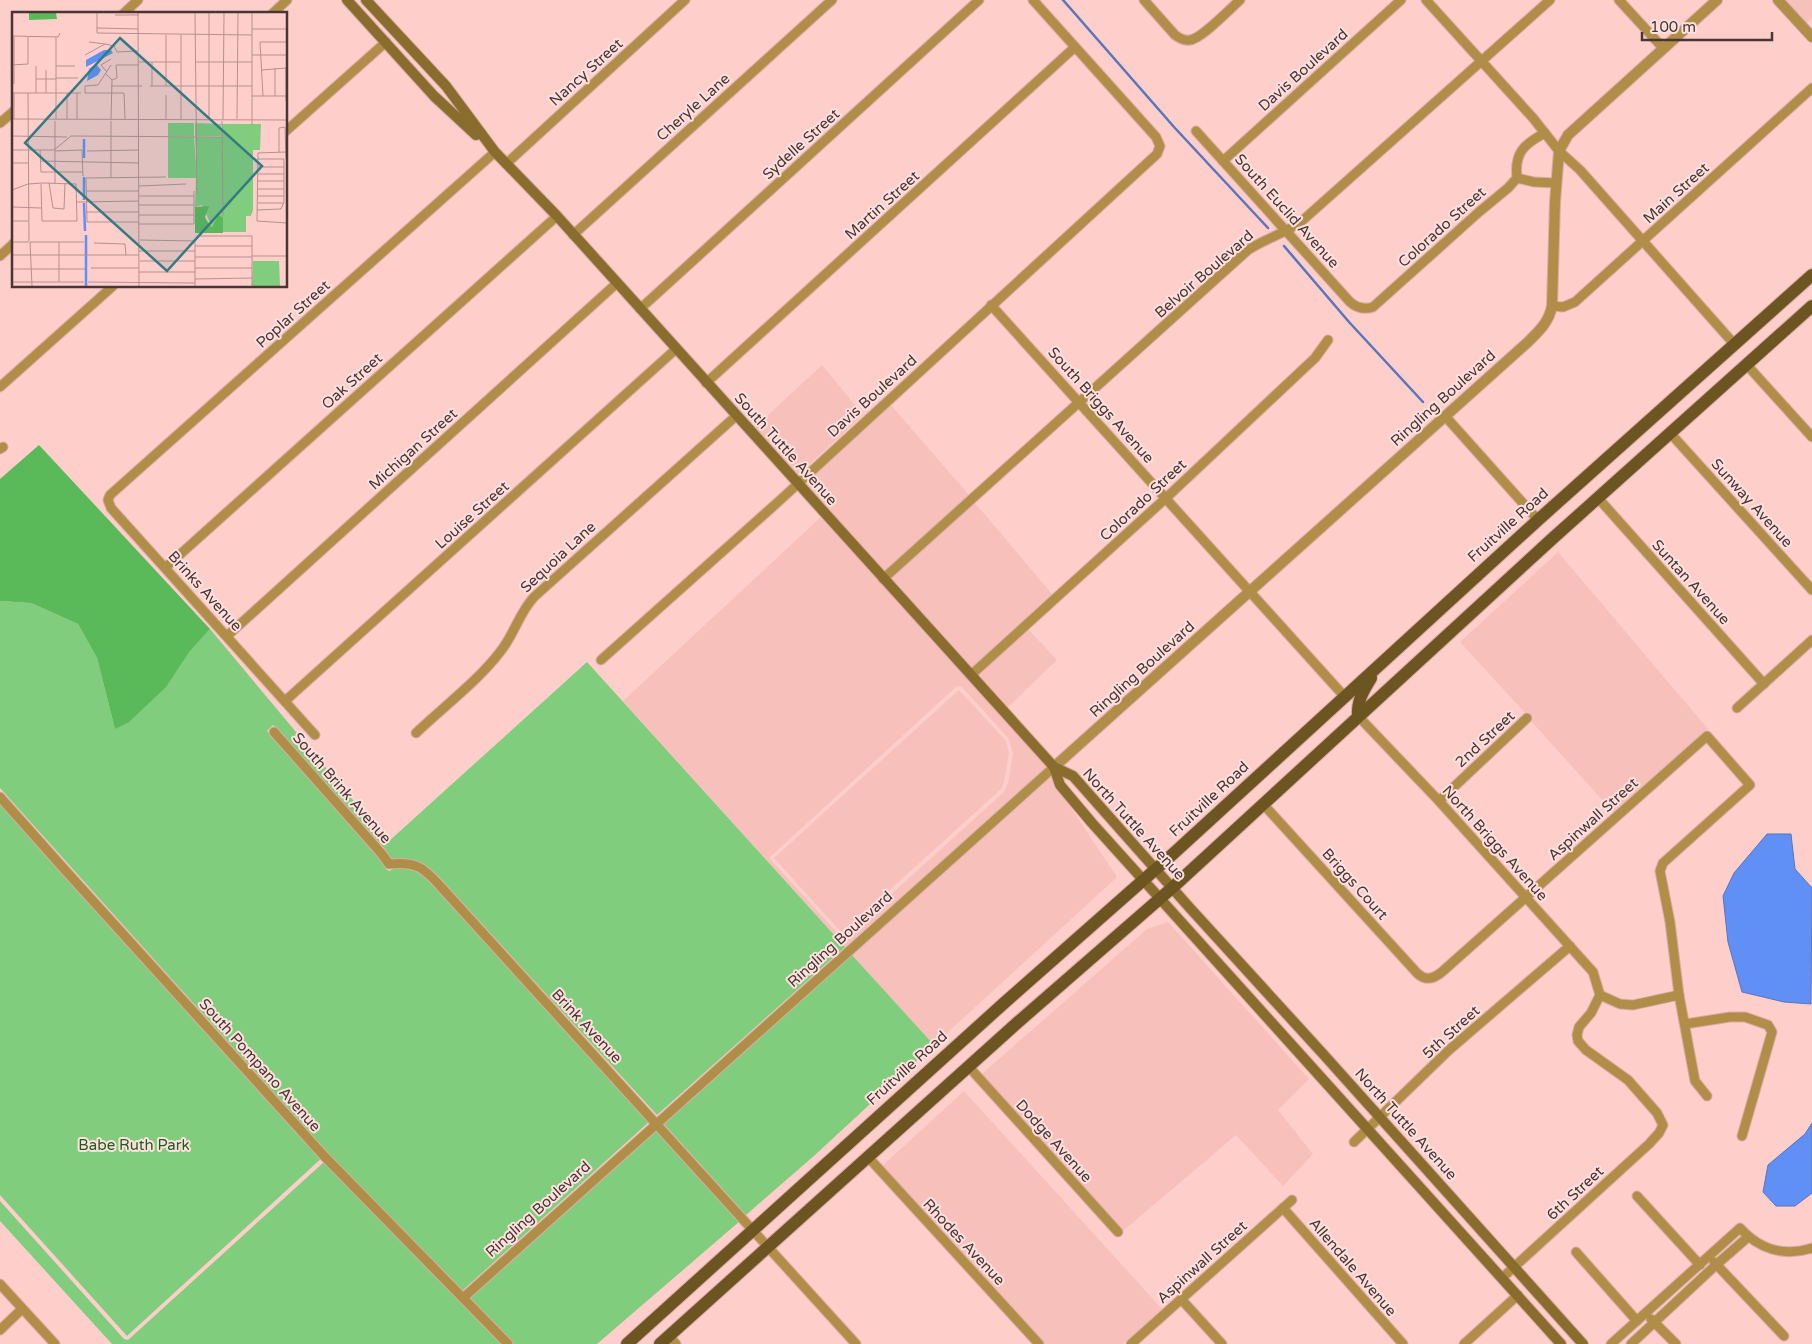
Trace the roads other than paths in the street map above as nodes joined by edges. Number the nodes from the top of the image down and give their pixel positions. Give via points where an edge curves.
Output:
1 (138, 0) edge
2 (287, 0) edge
3 (347, 0) edge
4 (366, 0) edge
5 (685, 0) edge
6 (832, 0) edge
7 (980, 0) edge
8 (1033, 0) edge
9 (1144, 0) edge
10 (1240, 0) edge
11 (1401, 0) edge
12 (1426, 0) edge
13 (1550, 0) edge
14 (1619, 0) edge
15 (1717, 0) edge
16 (1778, 0) edge
17 (125, 12) edge
18 (274, 12) edge
19 (1812, 37) edge
20 (386, 42) junction
21 (1075, 47) junction
22 (1663, 48) junction
23 (1481, 62) junction
24 (1812, 88) edge
25 (12, 113) edge
26 (0, 124) edge
27 (288, 130) edge
28 (1196, 131) dead end
29 (1545, 133) junction
30 (1559, 151) junction
31 (496, 152) junction
32 (1223, 161) junction
33 (506, 164) junction
34 (1517, 178) junction
35 (1556, 183) junction
36 (557, 216) junction
37 (1286, 230) junction
38 (573, 235) junction
39 (1642, 242) junction
40 (12, 245) edge
41 (0, 256) edge
42 (1812, 275) edge
43 (617, 284) junction
44 (111, 288) edge
45 (991, 305) junction
46 (1552, 306) junction
47 (1812, 306) edge
48 (1360, 308) joint
49 (640, 309) junction
50 (1328, 340) dead end
51 (1734, 345) junction
52 (676, 349) junction
53 (1746, 364) junction
54 (706, 383) junction
55 (0, 386) edge
56 (1080, 402) junction
57 (736, 416) junction
58 (1445, 416) junction
59 (1671, 434) junction
60 (1812, 437) edge
61 (797, 483) junction
62 (109, 498) joint
63 (1166, 498) junction
64 (1598, 498) junction
65 (1538, 520) junction
66 (166, 567) junction
67 (883, 578) junction
68 (1812, 590) edge
69 (1250, 592) junction
70 (227, 636) junction
71 (1812, 640) edge
72 (601, 660) dead end
73 (1380, 664) junction
74 (971, 675) junction
75 (1764, 684) junction
76 (1344, 696) junction
77 (285, 701) junction
78 (1737, 708) dead end
79 (1358, 716) junction
80 (1527, 718) dead end
81 (274, 732) dead end
82 (416, 733) dead end
83 (315, 735) dead end
84 (1054, 767) junction
85 (0, 797) edge
86 (1439, 802) junction
87 (1264, 804) junction
88 (389, 864) joint
89 (1156, 869) junction
90 (1143, 881) junction
91 (1172, 888) junction
92 (1526, 897) junction
93 (1160, 899) junction
94 (1570, 946) junction
95 (1429, 978) joint
96 (1679, 994) junction
97 (1600, 995) junction
98 (1685, 1024) junction
99 (970, 1067) junction
100 (1707, 1096) dead end
101 (1380, 1118) junction
102 (657, 1122) junction
103 (1369, 1129) junction
104 (1742, 1136) dead end
105 (1354, 1142) dead end
106 (868, 1157) junction
107 (1637, 1196) dead end
108 (1292, 1200) dead end
109 (1283, 1208) junction
110 (753, 1229) junction
111 (1118, 1232) dead end
112 (1748, 1237) junction
113 (769, 1246) junction
114 (1812, 1248) edge
115 (1576, 1252) dead end
116 (1708, 1256) junction
117 (1716, 1264) junction
118 (1700, 1265) junction
119 (1514, 1268) junction
120 (1502, 1278) junction
121 (0, 1284) edge
122 (1518, 1295) junction
123 (463, 1298) junction
124 (1181, 1299) junction
125 (22, 1309) junction
126 (1646, 1314) junction
127 (1637, 1321) junction
128 (1654, 1322) junction
129 (0, 1330) edge
130 (1784, 1336) dead end
131 (669, 1341) edge
132 (55, 1344) edge
133 (508, 1344) edge
134 (627, 1344) edge
135 (856, 1344) edge
136 (1039, 1344) edge
137 (1131, 1344) edge
138 (1222, 1344) edge
139 (1403, 1344) edge
140 (1464, 1344) edge
141 (1561, 1344) edge
142 (1583, 1344) edge
143 (1611, 1344) edge
144 (1631, 1344) edge
145 (1676, 1344) edge

1 - 17 street
2 - 18 street
3 - 20 main road, South Tuttle Avenue
4 - 31 main road, South Tuttle Avenue via 446,86
5 - 33 street, Nancy Street
6 - 38 street, Cheryle Lane
7 - 49 street, Sydelle Street
8 - 21 street
9 - 10 street via 1175,35 1186,40 1198,38
11 - 32 street, Davis Boulevard
12 - 23 street
13 - 23 street, Belvoir Boulevard
14 - 22 street
15 - 22 street, Ringling Boulevard
16 - 19 street
20 - 27 street
20 - 31 main road, South Tuttle Avenue via 434,96
21 - 45 street, Davis Boulevard via 1156,137 1159,150
21 - 54 street, Martin Street
22 - 30 street, Ringling Boulevard via 1568,135
23 - 29 street
23 - 37 street, Belvoir Boulevard via 1303,220
24 - 39 street, Main Street
25 - 26 street
28 - 32 street, South Euclid Avenue
29 - 30 street
29 - 34 street via 1522,150 1515,164
30 - 35 street, Ringling Boulevard
30 - 39 street via 1580,170
31 - 33 main road, South Tuttle Avenue
31 - 62 street, Poplar Street
32 - 37 street, South Euclid Avenue
33 - 36 main road, South Tuttle Avenue
34 - 35 street
34 - 48 street, Colorado Street via 1373,307
35 - 46 street, Ringling Boulevard
36 - 38 main road, South Tuttle Avenue
36 - 66 street, Oak Street
37 - 48 street, South Euclid Avenue via 1350,302
37 - 56 street, Belvoir Boulevard via 1248,250
38 - 43 main road, South Tuttle Avenue
39 - 46 street, Main Street via 1575,302 1564,307
39 - 51 street
40 - 41 street
42 - 51 main road, Fruitville Road
43 - 49 main road, South Tuttle Avenue
43 - 70 street, Michigan Street
44 - 55 street
45 - 56 street, South Briggs Avenue
45 - 61 street, Davis Boulevard
46 - 58 street, Ringling Boulevard via 1550,316 1538,332
47 - 53 main road
49 - 52 main road, South Tuttle Avenue
50 - 63 street, Colorado Street via 1316,358
51 - 65 main road, Fruitville Road
52 - 54 main road, South Tuttle Avenue
52 - 77 street, Louise Street
53 - 59 main road
53 - 60 street
54 - 57 main road, South Tuttle Avenue
56 - 63 street, South Briggs Avenue
56 - 67 street, Belvoir Boulevard
57 - 61 main road, South Tuttle Avenue
57 - 82 street, Sequoia Lane via 534,596 494,660
58 - 65 street
58 - 69 street, Ringling Boulevard
59 - 64 main road
59 - 68 street, Sunway Avenue
61 - 67 main road, South Tuttle Avenue
61 - 72 street, Davis Boulevard
62 - 66 street, Brinks Avenue via 111,508
63 - 69 street, South Briggs Avenue
63 - 74 street, Colorado Street
64 - 75 street, Suntan Avenue
64 - 79 main road
65 - 73 main road, Fruitville Road
66 - 70 street, Brinks Avenue
67 - 74 main road, South Tuttle Avenue
69 - 76 street
69 - 84 street, Ringling Boulevard
70 - 77 street, Brinks Avenue
71 - 75 street
73 - 76 main road, Fruitville Road
73 - 79 main road via 1362,692
74 - 84 main road, South Tuttle Avenue
75 - 78 street
76 - 89 main road, Fruitville Road
77 - 83 street, South Brink Avenue
79 - 86 street, North Briggs Avenue
79 - 87 main road
80 - 86 street, 2nd Street
81 - 88 street, South Brink Avenue
84 - 89 main road, North Tuttle Avenue via 1073,776
84 - 90 main road, North Tuttle Avenue via 1060,785
84 - 102 street, Ringling Boulevard
85 - 123 street, South Pompano Avenue via 324,1156
86 - 92 street, North Briggs Avenue
87 - 91 main road
87 - 95 street, Briggs Court via 1417,973 1422,978
88 - 102 street, Brink Avenue via 415,865 435,880
89 - 90 main road, Fruitville Road
89 - 91 main road, North Tuttle Avenue
90 - 93 main road, North Tuttle Avenue
90 - 110 main road, Fruitville Road
91 - 93 main road
91 - 101 main road, North Tuttle Avenue
92 - 94 street, North Briggs Avenue
92 - 95 street, Aspinwall Street via 1443,971
92 - 96 street, Aspinwall Street via 1707,736 1750,784 1661,867
93 - 99 main road
93 - 103 main road, North Tuttle Avenue
94 - 97 street, North Briggs Avenue via 1593,972
94 - 101 street, 5th Street via 1449,1050
96 - 97 street via 1633,1005 1620,1004
96 - 98 street
97 - 119 street, 6th Street via 1579,1027 1578,1041 1628,1080 1657,1113 1663,1125 1649,1144
98 - 100 street via 1695,1081
98 - 104 street via 1744,1017 1771,1028
99 - 106 main road
99 - 111 street, Dodge Avenue
101 - 103 street, 5th Street
101 - 119 main road, North Tuttle Avenue
102 - 110 street, Brink Avenue
102 - 123 street, Ringling Boulevard
103 - 105 street, 5th Street
103 - 120 main road, North Tuttle Avenue
106 - 113 main road
106 - 136 street, Rhodes Avenue
107 - 118 street
108 - 109 street, Aspinwall Street
109 - 124 street, Aspinwall Street
109 - 139 street, Allendale Avenue
110 - 113 street, Brink Avenue
110 - 134 main road, Fruitville Road
112 - 114 street via 1775,1250 1795,1252
112 - 116 street via 1740,1228
112 - 117 street
113 - 131 main road
113 - 135 street, Brink Avenue
115 - 127 street
116 - 117 street
116 - 118 street
117 - 128 street
117 - 130 street
118 - 126 street
119 - 120 street, 6th Street
119 - 142 main road, North Tuttle Avenue
120 - 122 main road, North Tuttle Avenue
121 - 125 street
122 - 140 street
122 - 141 main road, North Tuttle Avenue
123 - 133 street, South Pompano Avenue
124 - 137 street, Aspinwall Street
124 - 138 street
125 - 129 street
125 - 132 street
126 - 127 street
126 - 128 street
127 - 143 street
128 - 144 street
128 - 145 street

